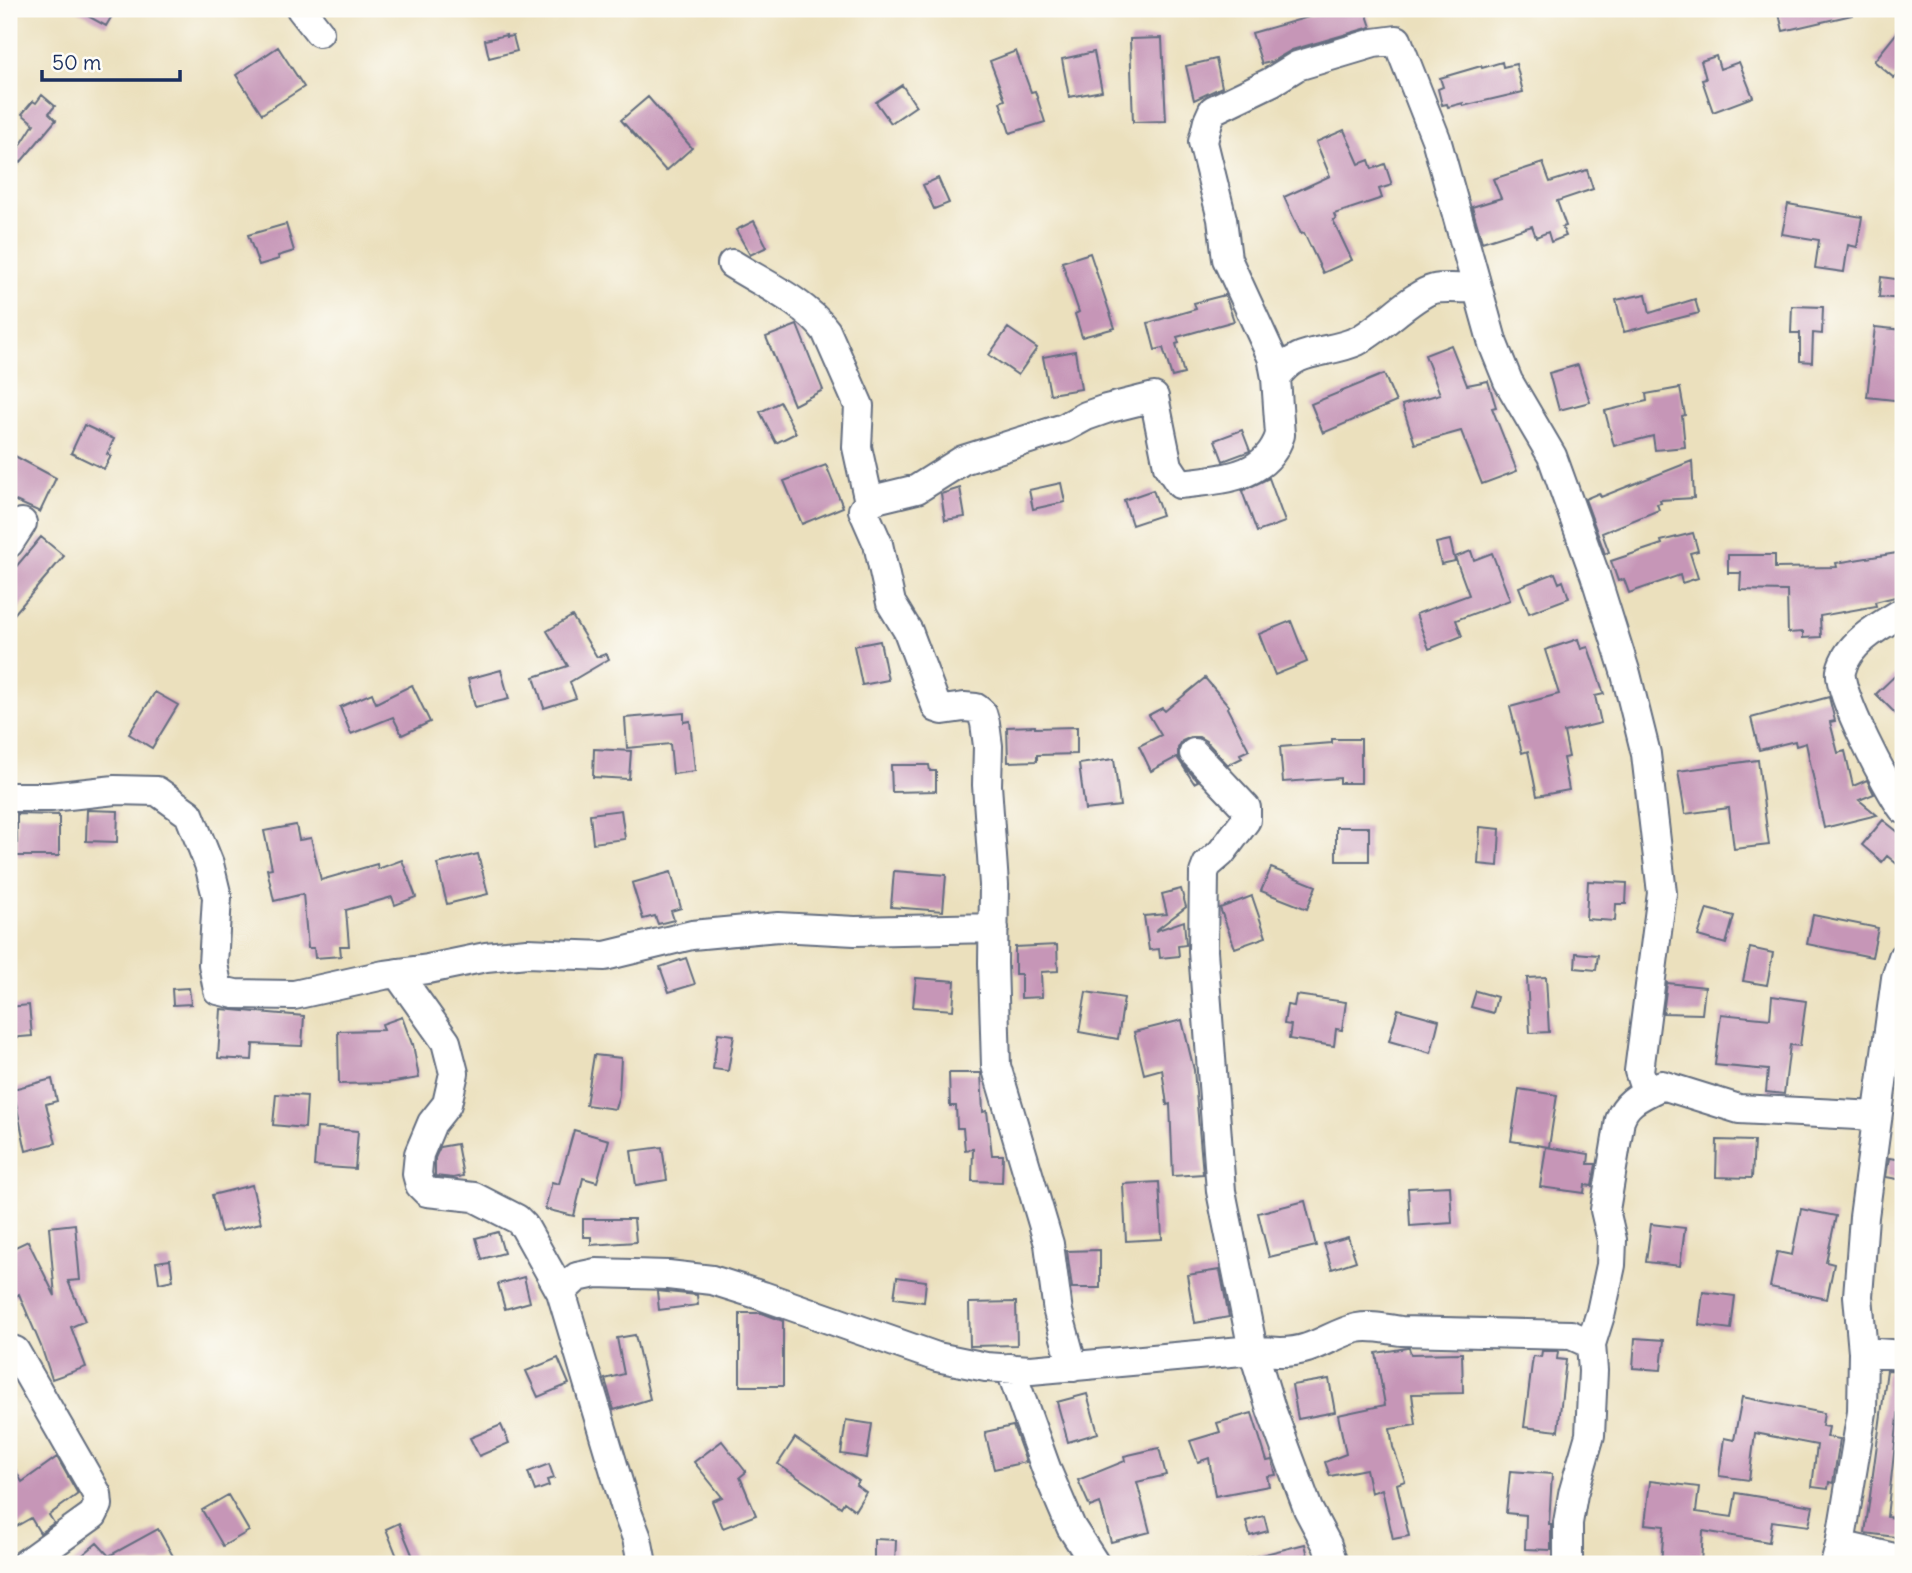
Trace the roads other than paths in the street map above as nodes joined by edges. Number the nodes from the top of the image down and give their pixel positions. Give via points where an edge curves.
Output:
1 (301, 9) edge
2 (319, 32) dead end
3 (732, 264) dead end
4 (1477, 288) junction
5 (1265, 343) junction
6 (1311, 352) junction
7 (1276, 378) junction
8 (869, 502) junction
9 (1903, 612) edge
10 (1194, 753) dead end
11 (9, 797) edge
12 (1903, 809) edge
13 (994, 928) junction
14 (1903, 957) edge
15 (397, 973) junction
16 (1661, 1085) junction
17 (1877, 1116) junction
18 (561, 1292) junction
19 (1591, 1344) junction
20 (9, 1349) edge
21 (1253, 1350) junction
22 (1863, 1352) junction
23 (1903, 1354) edge
24 (1073, 1367) junction
25 (1010, 1368) junction
26 (1838, 1555) edge
27 (1903, 1560) edge
28 (25, 1564) edge
29 (642, 1564) edge
30 (1096, 1564) edge
31 (1333, 1564) edge
32 (1568, 1564) edge

1 - 2 street
3 - 8 street via 806,310 826,331 859,407 857,447
4 - 5 street via 1436,139 1406,58 1397,40 1374,43 1297,65 1213,110 1208,121 1203,142 1227,259
4 - 6 street via 1435,289 1356,341
4 - 16 street via 1508,381 1558,472 1626,674 1646,754 1662,893 1639,1071 1651,1090
5 - 6 street
5 - 7 street
6 - 7 street via 1286,364
7 - 8 street via 1277,444 1256,469 1233,477 1180,484 1168,466 1154,397 1106,409 1034,439 963,460 917,489
8 - 13 street via 863,510 878,544 891,603 908,631 937,708 976,708 982,713 988,746
9 - 12 street via 1863,639 1840,671 1842,686 1873,757
10 - 21 street via 1246,808 1247,815 1203,873 1203,951 1221,1191
11 - 15 street via 157,791 189,814 209,864 216,897 213,964 218,990 294,995
13 - 15 street via 855,931 778,927 692,935 605,956 527,953
13 - 24 street via 996,1066 1049,1244 1058,1312
14 - 17 street via 1896,978
15 - 18 street via 446,1042 454,1073 447,1104 432,1123 419,1154 420,1185 427,1192 474,1197 517,1219
16 - 17 street via 1739,1109
16 - 19 street via 1624,1107 1620,1120 1605,1210 1612,1240 1611,1265
17 - 22 street via 1857,1296
18 - 25 street via 577,1277 596,1273 712,1280 937,1357
18 - 29 street
19 - 21 street via 1571,1335 1375,1327 1340,1333 1286,1353
19 - 32 street via 1590,1435 1568,1523
20 - 28 street via 19,1357 97,1494 98,1505 93,1515
21 - 24 street
21 - 31 street via 1308,1509
22 - 23 street
22 - 26 street via 1863,1412
24 - 25 street
25 - 30 street via 1071,1527
26 - 27 street

